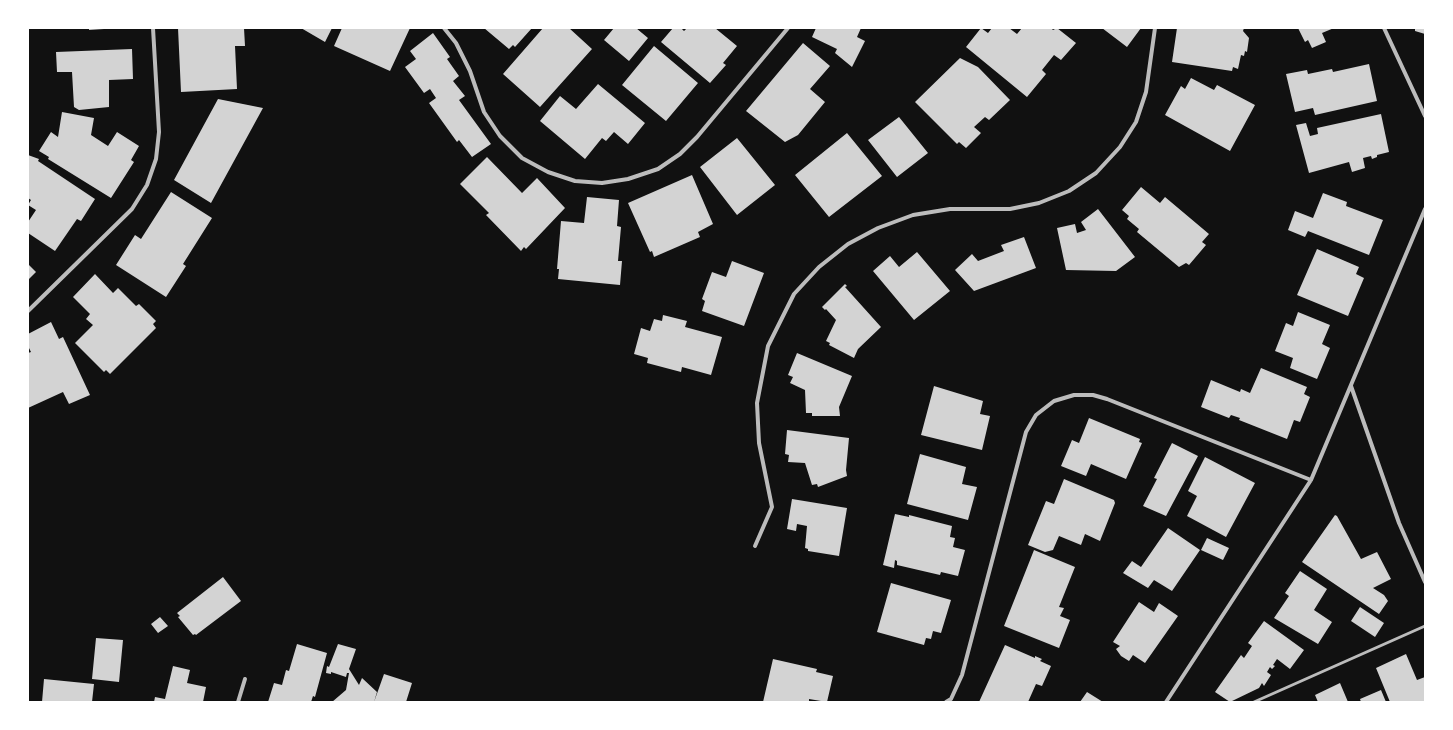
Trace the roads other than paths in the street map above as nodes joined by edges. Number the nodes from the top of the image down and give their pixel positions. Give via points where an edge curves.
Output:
1 (153, 28) edge
2 (444, 28) edge
3 (788, 28) edge
4 (1156, 28) edge
5 (1384, 28) edge
6 (1425, 116) edge
7 (1425, 209) edge
8 (28, 311) edge
9 (1351, 386) junction
10 (1311, 480) junction
11 (755, 546) dead end
12 (1425, 582) edge
13 (1425, 626) edge
14 (245, 679) dead end
15 (238, 702) edge
16 (946, 702) edge
17 (1166, 702) edge
18 (1254, 702) edge

1 - 8 street via 159,132 156,159 147,185 132,209
2 - 3 street via 456,43 470,71 484,112 500,136 522,158 548,172 575,181 602,183 628,179 658,169 680,154
4 - 11 street via 1146,92 1136,122 1120,147 1096,173 1069,191 1039,203 1010,209 950,209 913,215 878,228 848,244 825,262 794,294 768,346 757,403 759,443 772,507
5 - 6 street
7 - 9 street
9 - 10 street
9 - 12 street via 1399,523
10 - 16 street via 1107,399 1093,395 1074,395 1054,401 1036,415 1026,432 962,675 951,699
10 - 17 street
13 - 18 lane
14 - 15 street

